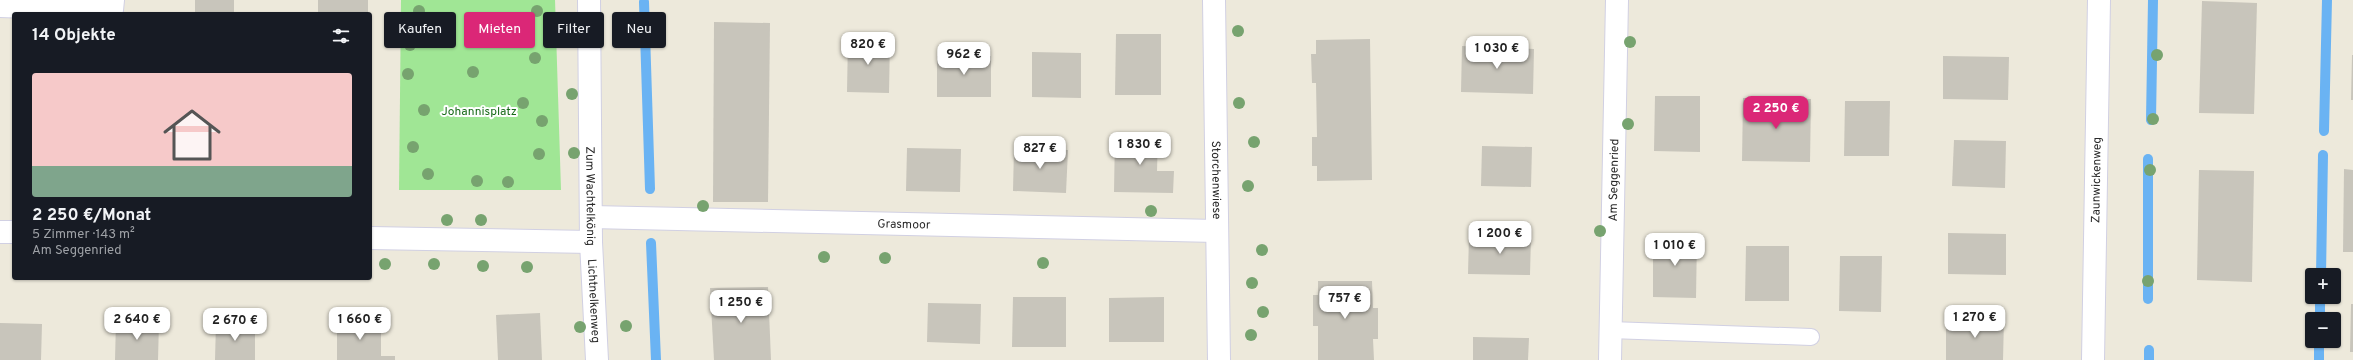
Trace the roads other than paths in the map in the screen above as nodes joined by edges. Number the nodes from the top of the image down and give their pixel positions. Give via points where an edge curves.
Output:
1 (113, 0) edge
2 (589, 0) edge
3 (1214, 0) edge
4 (1617, 0) edge
5 (2099, 0) edge
6 (25, 3) edge
7 (0, 6) edge
8 (591, 217) junction
9 (1216, 231) junction
10 (0, 232) edge
11 (12, 232) edge
12 (372, 238) edge
13 (591, 242) junction
14 (1610, 330) junction
15 (1811, 337) dead end
16 (597, 360) edge
17 (1219, 360) edge
18 (1610, 360) edge
19 (2093, 360) edge

1 - 6 street via 112,10
2 - 8 street, Zum Wachtelkönig
3 - 9 street, Storchenwiese
4 - 14 street, Am Seggenried
5 - 19 street, Zaunwickenweg
6 - 7 street
8 - 9 street, Grasmoor
8 - 13 street, Zum Wachtelkönig
9 - 17 street, Storchenwiese
10 - 11 street
12 - 13 street, Zum Wachtelkönig
13 - 16 street, Lichtnelkenweg
14 - 15 lane
14 - 18 street, Am Seggenried

